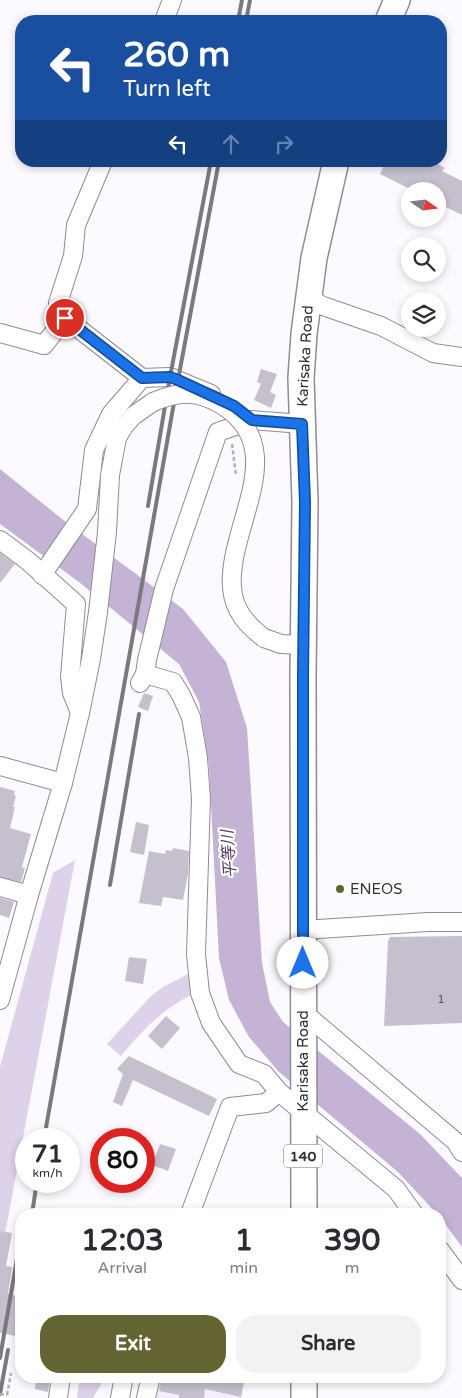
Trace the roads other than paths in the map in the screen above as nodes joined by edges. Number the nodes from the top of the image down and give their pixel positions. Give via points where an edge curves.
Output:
1 (172, 0) edge
2 (397, 0) edge
3 (166, 15) edge
4 (391, 15) edge
5 (100, 167) edge
6 (335, 167) edge
7 (308, 298) junction
8 (65, 318) junction
9 (0, 332) edge
10 (462, 357) edge
11 (142, 378) junction
12 (252, 420) junction
13 (302, 424) junction
14 (0, 540) edge
15 (45, 571) junction
16 (303, 645) junction
17 (80, 713) junction
18 (0, 766) edge
19 (63, 782) junction
20 (0, 887) edge
21 (29, 895) junction
22 (462, 922) edge
23 (303, 930) junction
24 (0, 1000) edge
25 (303, 1015) junction
26 (279, 1092) junction
27 (303, 1104) junction
28 (460, 1143) edge
29 (192, 1208) edge
30 (304, 1208) edge
31 (410, 1208) edge
32 (446, 1258) edge
33 (462, 1280) edge
34 (60, 1383) edge
35 (123, 1383) edge
36 (149, 1383) edge
37 (304, 1383) edge
38 (58, 1398) edge
39 (120, 1398) edge
40 (146, 1398) edge
41 (304, 1398) edge

1 - 3 street
2 - 4 highway
5 - 8 street via 76,225 73,256 58,303
6 - 7 highway, Karisaka Road / 140
7 - 10 street via 381,326 434,353
7 - 13 highway, Karisaka Road / 140 via 301,378
8 - 9 street via 44,345
8 - 11 street
11 - 12 street via 170,377 178,380 234,406
11 - 15 street via 111,414 94,450 87,509
12 - 13 street
12 - 26 street via 218,432 164,589 144,672 173,682 187,706 195,733 201,799 196,954 200,993 211,1022 239,1064 264,1074
13 - 16 highway, Karisaka Road / 140 via 305,502
14 - 15 street
15 - 17 street via 76,604 70,677
16 - 17 street, bridge via 281,644 264,638 250,627 235,605 233,561 256,471 256,455 247,428 233,412 212,399 195,394 183,393 153,402 132,416 117,438 110,474 98,612
16 - 23 highway, Karisaka Road / 140
17 - 19 street
18 - 19 street
19 - 21 street
20 - 21 street
21 - 24 street
22 - 23 street
23 - 25 highway, Karisaka Road / 140
25 - 27 highway, Karisaka Road / 140
25 - 28 street
26 - 27 street
26 - 29 street via 266,1102 230,1107
27 - 30 highway, Karisaka Road / 140
27 - 31 street via 396,1189
32 - 33 street
34 - 38 street
35 - 39 street
36 - 40 street
37 - 41 highway

